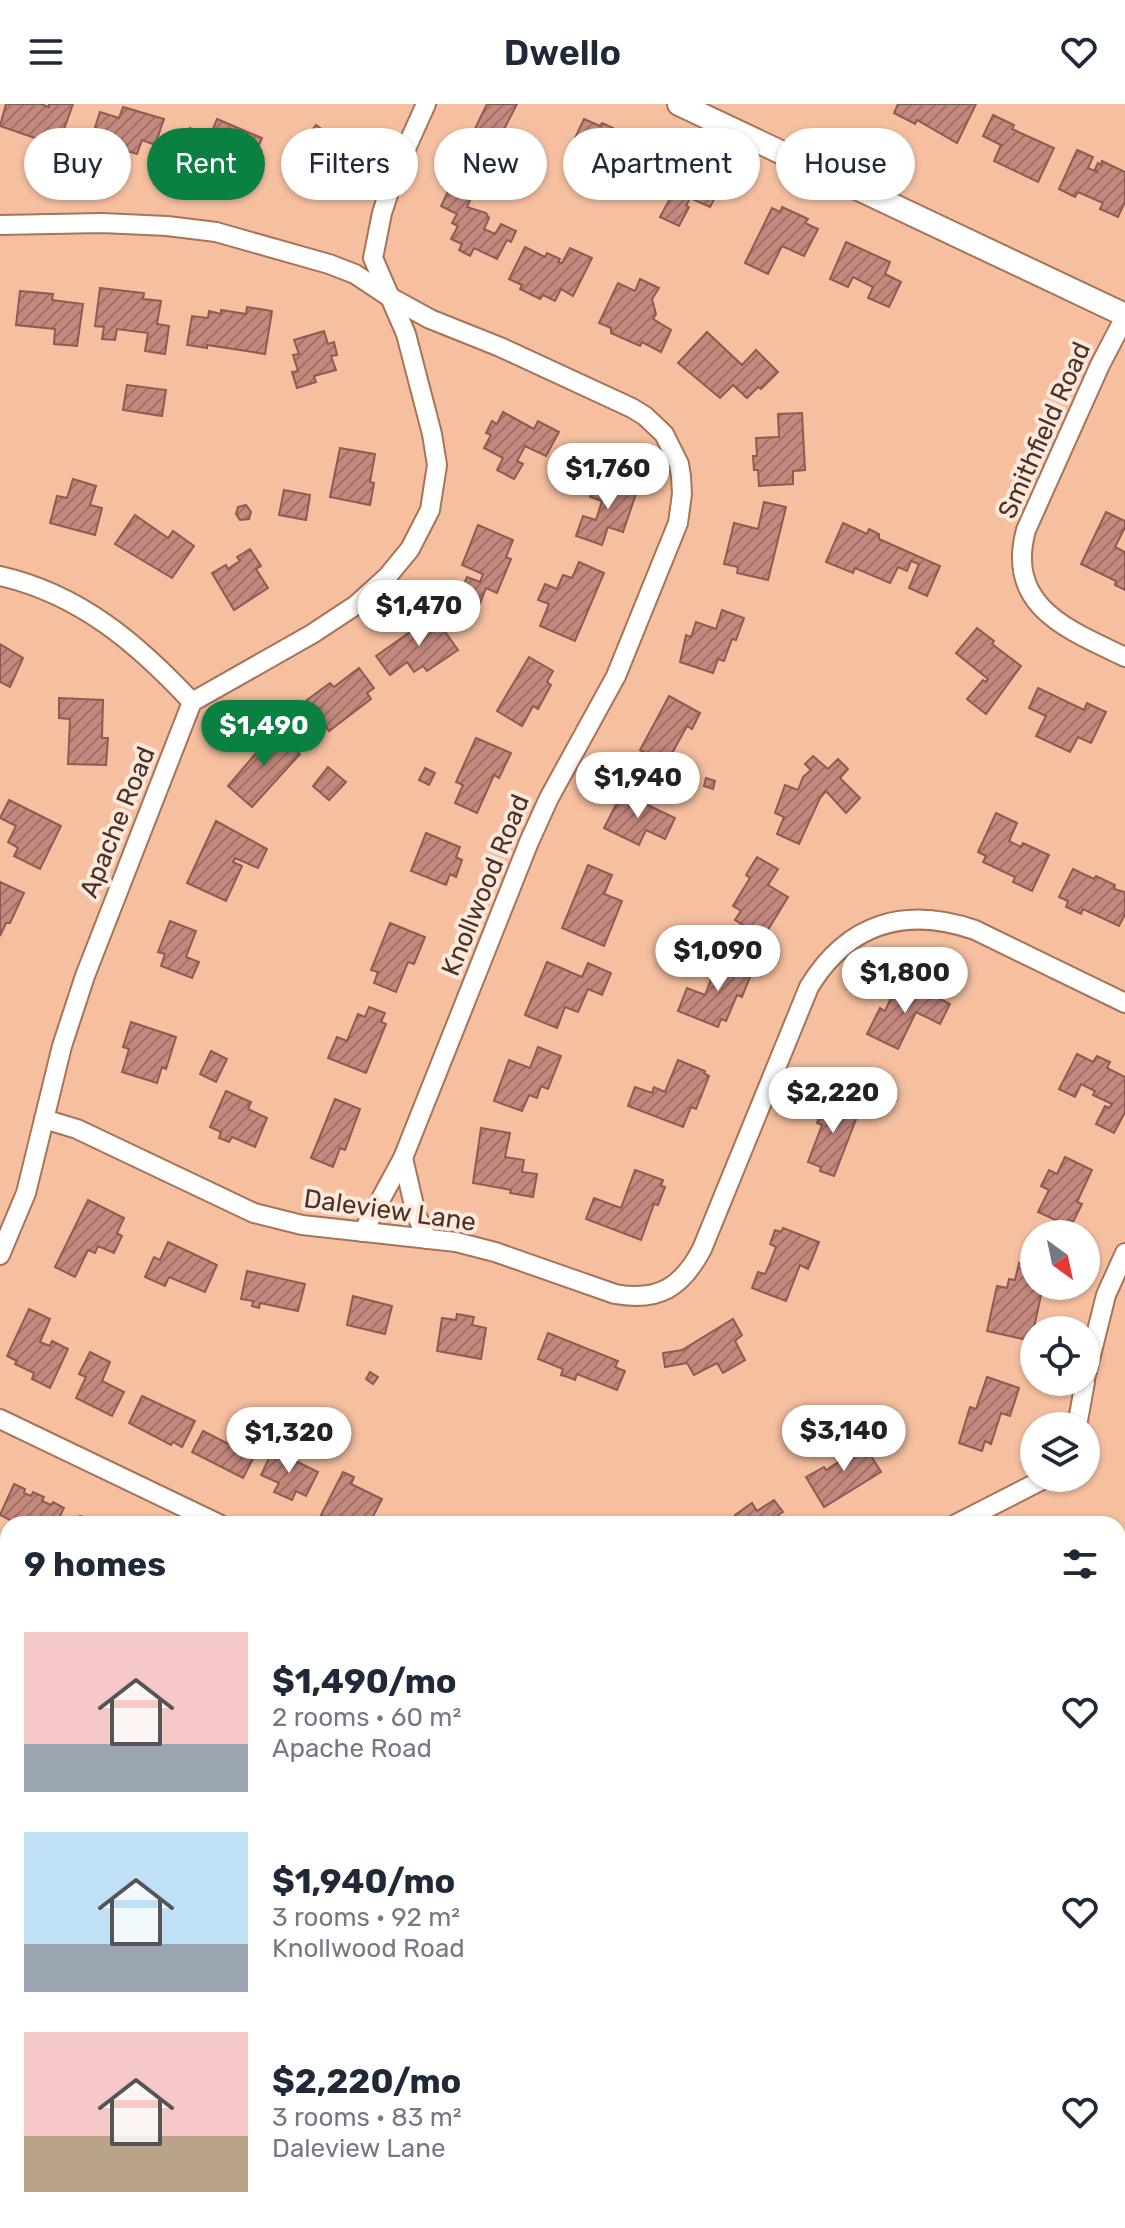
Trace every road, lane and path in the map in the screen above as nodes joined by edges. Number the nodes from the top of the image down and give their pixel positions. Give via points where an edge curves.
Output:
1 (426, 104) edge
2 (679, 104) edge
3 (0, 225) edge
4 (388, 296) junction
5 (1125, 316) edge
6 (0, 576) edge
7 (1125, 657) edge
8 (192, 702) junction
9 (1125, 1003) edge
10 (44, 1119) junction
11 (403, 1158) junction
12 (363, 1232) junction
13 (427, 1239) junction
14 (1125, 1253) edge
15 (0, 1255) edge
16 (1100, 1316) edge
17 (0, 1419) edge
18 (1020, 1491) edge
19 (202, 1516) edge
20 (972, 1516) edge

1 - 4 street via 395,173 373,258
2 - 5 street
3 - 4 street, Knollwood Road via 102,223 216,232 355,274
4 - 8 street via 406,334 436,450 434,495 417,538 387,577 356,605
4 - 11 street, Knollwood Road via 645,416 671,445 682,494 678,523 616,676 529,842
5 - 7 street, Smithfield Road via 1026,530 1022,560 1029,592 1045,613
6 - 8 street via 62,596 94,613 132,642
8 - 10 street, Apache Road via 85,976
9 - 13 street, Daleview Lane via 950,921 913,919 876,926 837,950 809,987 702,1249 673,1286 651,1295 615,1294 495,1252
10 - 12 street, Daleview Lane via 77,1129 254,1213
10 - 15 street, Apache Road via 26,1193
11 - 12 street, Knollwood Road
11 - 13 street
12 - 13 street, Daleview Lane
14 - 16 street
17 - 19 street
18 - 20 street

